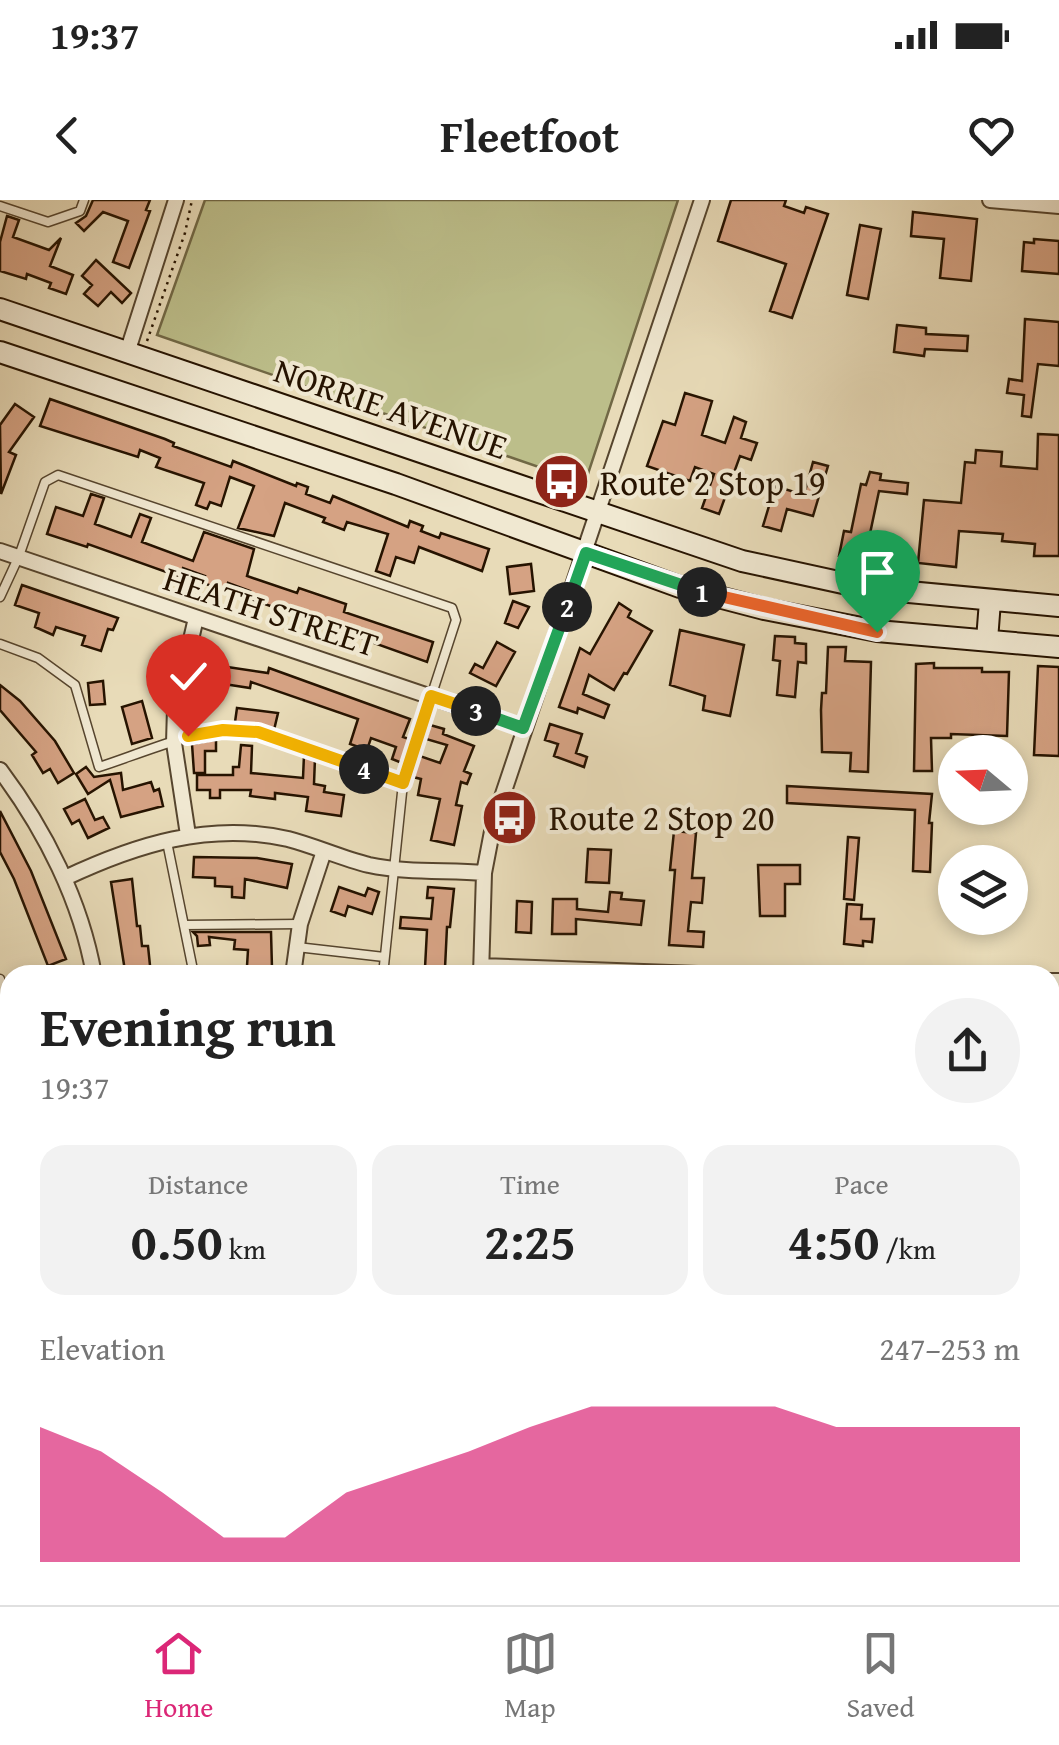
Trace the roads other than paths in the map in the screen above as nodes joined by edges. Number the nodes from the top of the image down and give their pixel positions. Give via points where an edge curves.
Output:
1 (84, 200) edge
2 (176, 200) edge
3 (702, 200) edge
4 (990, 200) edge
5 (0, 206) edge
6 (1059, 206) edge
7 (0, 309) edge
8 (0, 352) edge
9 (134, 356) junction
10 (169, 368) junction
11 (157, 405) junction
12 (599, 512) junction
13 (0, 550) edge
14 (586, 553) junction
15 (19, 556) junction
16 (0, 597) edge
17 (990, 601) junction
18 (1059, 606) edge
19 (196, 618) junction
20 (987, 640) junction
21 (0, 644) edge
22 (1059, 647) edge
23 (431, 696) junction
24 (523, 728) junction
25 (174, 743) junction
26 (0, 770) edge
27 (403, 783) junction
28 (188, 835) junction
29 (166, 840) junction
30 (324, 851) junction
31 (393, 868) junction
32 (484, 873) junction
33 (65, 878) junction
34 (300, 924) junction
35 (184, 925) junction
36 (297, 946) junction
37 (384, 956) junction
38 (91, 965) edge
39 (192, 965) edge
40 (294, 965) edge
41 (384, 965) edge
42 (481, 965) edge

1 - 5 lane via 80,211 48,222
2 - 9 street
3 - 12 street
4 - 6 street
7 - 9 main road, NORRIE AVENUE
8 - 11 main road, NORRIE AVENUE
9 - 10 main road, NORRIE AVENUE
10 - 11 main road
10 - 12 main road, NORRIE AVENUE
11 - 14 main road, NORRIE AVENUE
12 - 14 street
12 - 17 main road, NORRIE AVENUE via 742,561 866,588
13 - 15 street, HEATH STREET
14 - 20 main road, NORRIE AVENUE via 764,608 877,632
14 - 24 street
15 - 16 lane
15 - 19 street, HEATH STREET
15 - 23 lane via 45,482 58,474 452,608 456,620
17 - 18 main road, NORRIE AVENUE
17 - 20 main road
19 - 23 street, HEATH STREET
19 - 25 street via 174,708
20 - 22 main road, NORRIE AVENUE
21 - 25 lane via 38,658 76,685 98,767
23 - 24 street, HEATH STREET
23 - 27 lane
24 - 32 street
25 - 27 lane via 223,730 258,732
25 - 28 street
26 - 33 street
27 - 31 lane
28 - 29 street
28 - 30 street via 254,834
29 - 33 street
29 - 35 lane
30 - 31 street
30 - 34 street
31 - 32 street
31 - 37 lane
32 - 42 street
33 - 38 street
34 - 35 lane
34 - 36 street
35 - 39 lane
36 - 37 lane
36 - 40 street
37 - 41 lane

